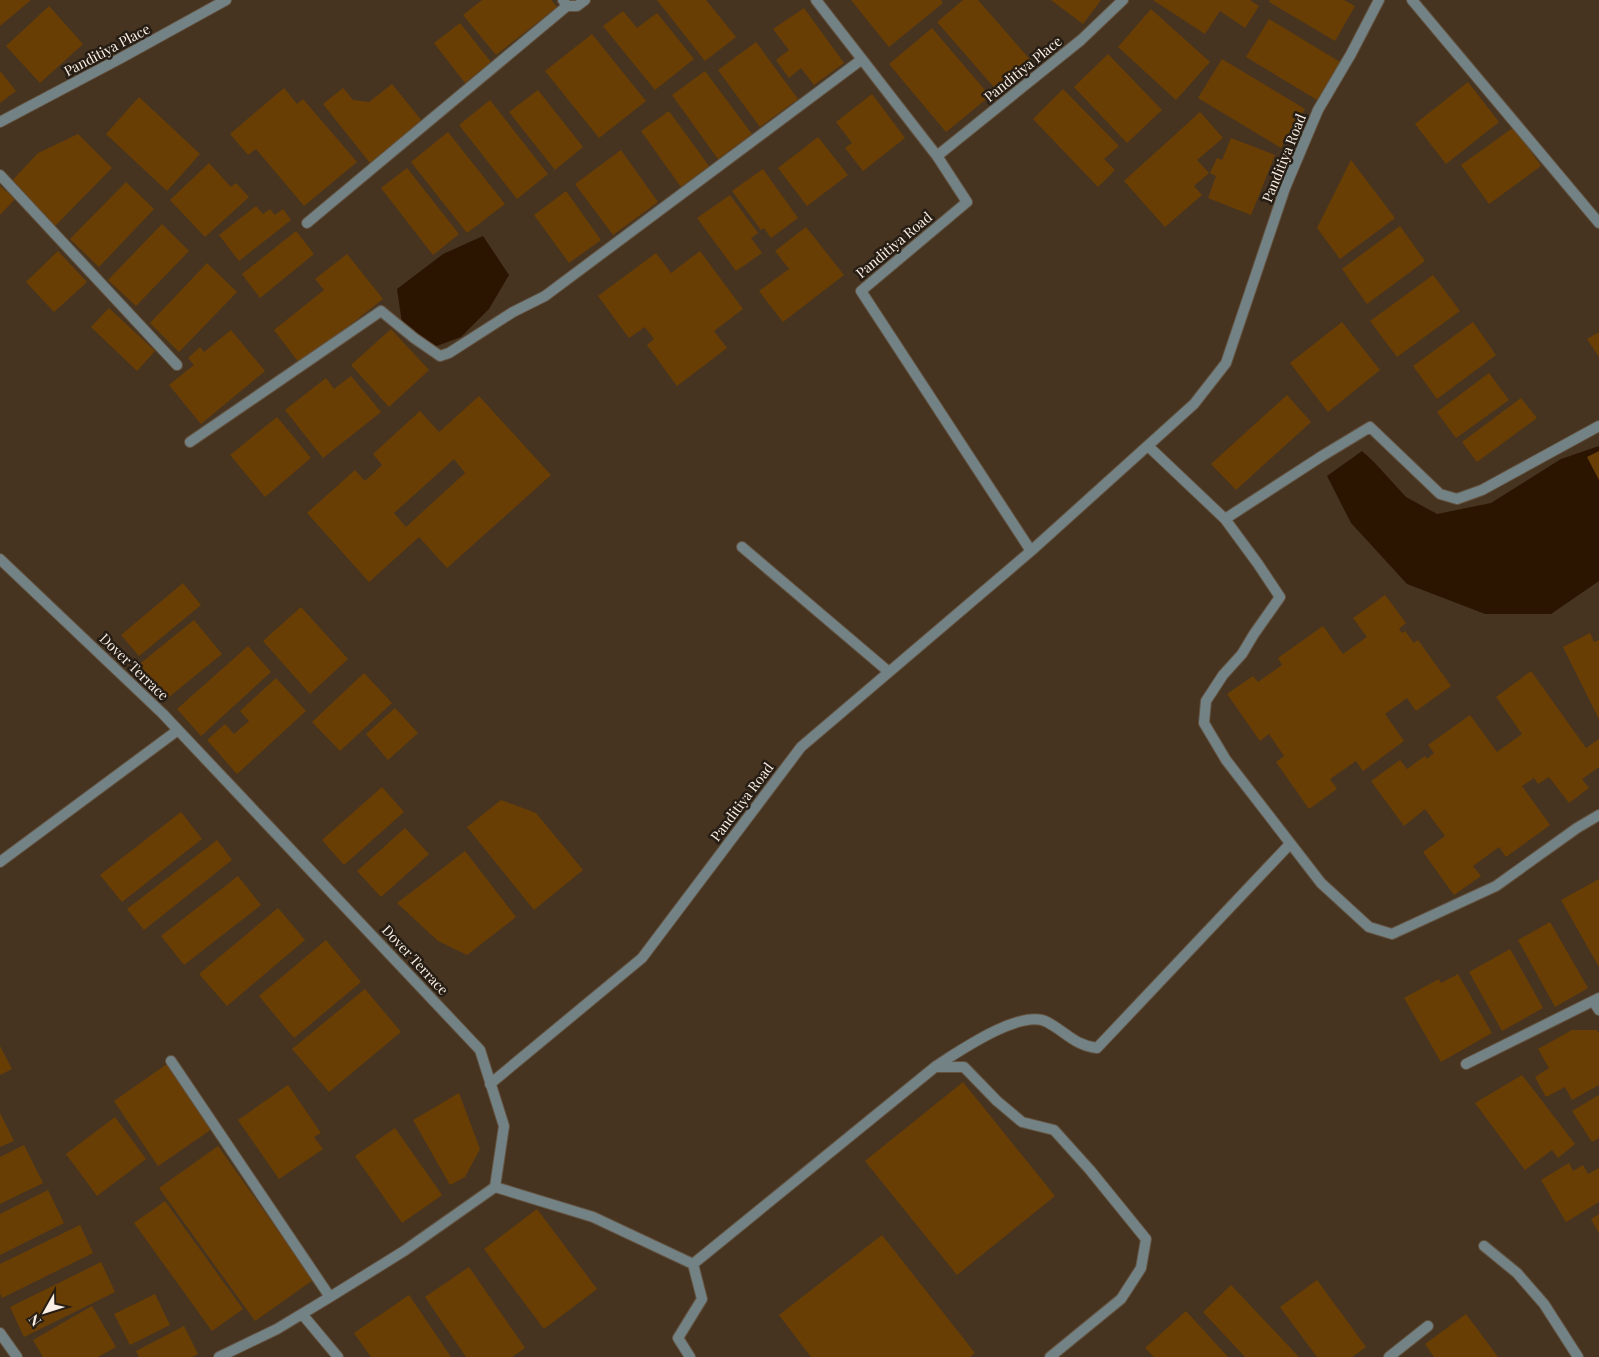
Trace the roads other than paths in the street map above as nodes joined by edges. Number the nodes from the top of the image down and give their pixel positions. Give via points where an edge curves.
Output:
1 (226, 0) edge
2 (585, 0) edge
3 (816, 0) edge
4 (1123, 0) edge
5 (1379, 0) edge
6 (1412, 0) edge
7 (565, 3) edge
8 (861, 60) junction
9 (0, 122) edge
10 (937, 156) junction
11 (0, 175) edge
12 (1599, 222) edge
13 (307, 223) dead end
14 (177, 365) dead end
15 (1599, 426) edge
16 (190, 442) dead end
17 (1148, 446) junction
18 (1225, 519) junction
19 (742, 547) dead end
20 (1031, 551) junction
21 (0, 559) edge
22 (889, 672) junction
23 (178, 730) junction
24 (1599, 815) edge
25 (1290, 844) junction
26 (0, 862) edge
27 (1597, 1003) edge
28 (171, 1061) dead end
29 (1466, 1064) dead end
30 (935, 1067) junction
31 (490, 1084) junction
32 (495, 1187) junction
33 (1484, 1246) dead end
34 (693, 1264) junction
35 (330, 1297) junction
36 (302, 1314) junction
37 (1428, 1326) dead end
38 (0, 1333) edge
39 (17, 1357) edge
40 (219, 1357) edge
41 (338, 1357) edge
42 (690, 1357) edge
43 (1050, 1357) edge
44 (1389, 1357) edge
45 (1578, 1357) edge

1 - 9 street, Panditiya Place
2 - 7 street via 576,6
3 - 8 street, Panditiya Road
4 - 10 street, Panditiya Place via 1081,40
5 - 17 street, Panditiya Road via 1318,110 1284,188 1226,363 1194,404
6 - 12 street
7 - 13 street
8 - 10 street, Panditiya Road
8 - 16 street via 545,296 513,312 449,353 440,356 381,311
10 - 20 street, Panditiya Road via 967,202 861,291
11 - 14 street
15 - 18 street via 1482,490 1457,499 1440,494 1370,427
17 - 18 street
17 - 20 street, Panditiya Road
18 - 25 street via 1280,598 1206,701 1204,723 1226,760
19 - 22 street
20 - 22 street, Panditiya Road
21 - 23 street, Dover Terrace
22 - 31 street, Panditiya Road via 801,746 642,958
23 - 26 street
23 - 31 street, Dover Terrace via 480,1050
24 - 25 street via 1496,886 1392,934 1369,927 1321,883
25 - 30 street via 1097,1048 1084,1046 1045,1021 1026,1020 984,1036
27 - 29 street
28 - 35 street
30 - 34 street
30 - 43 street via 964,1067 1022,1122 1054,1130 1146,1238 1141,1268 1121,1300
31 - 32 street, Dover Terrace via 504,1126
32 - 34 street via 593,1217
32 - 35 street via 404,1251
33 - 45 street via 1517,1273 1544,1304
34 - 42 street via 702,1298 678,1338
35 - 36 street
36 - 40 street
36 - 41 street
37 - 44 street
38 - 39 street

